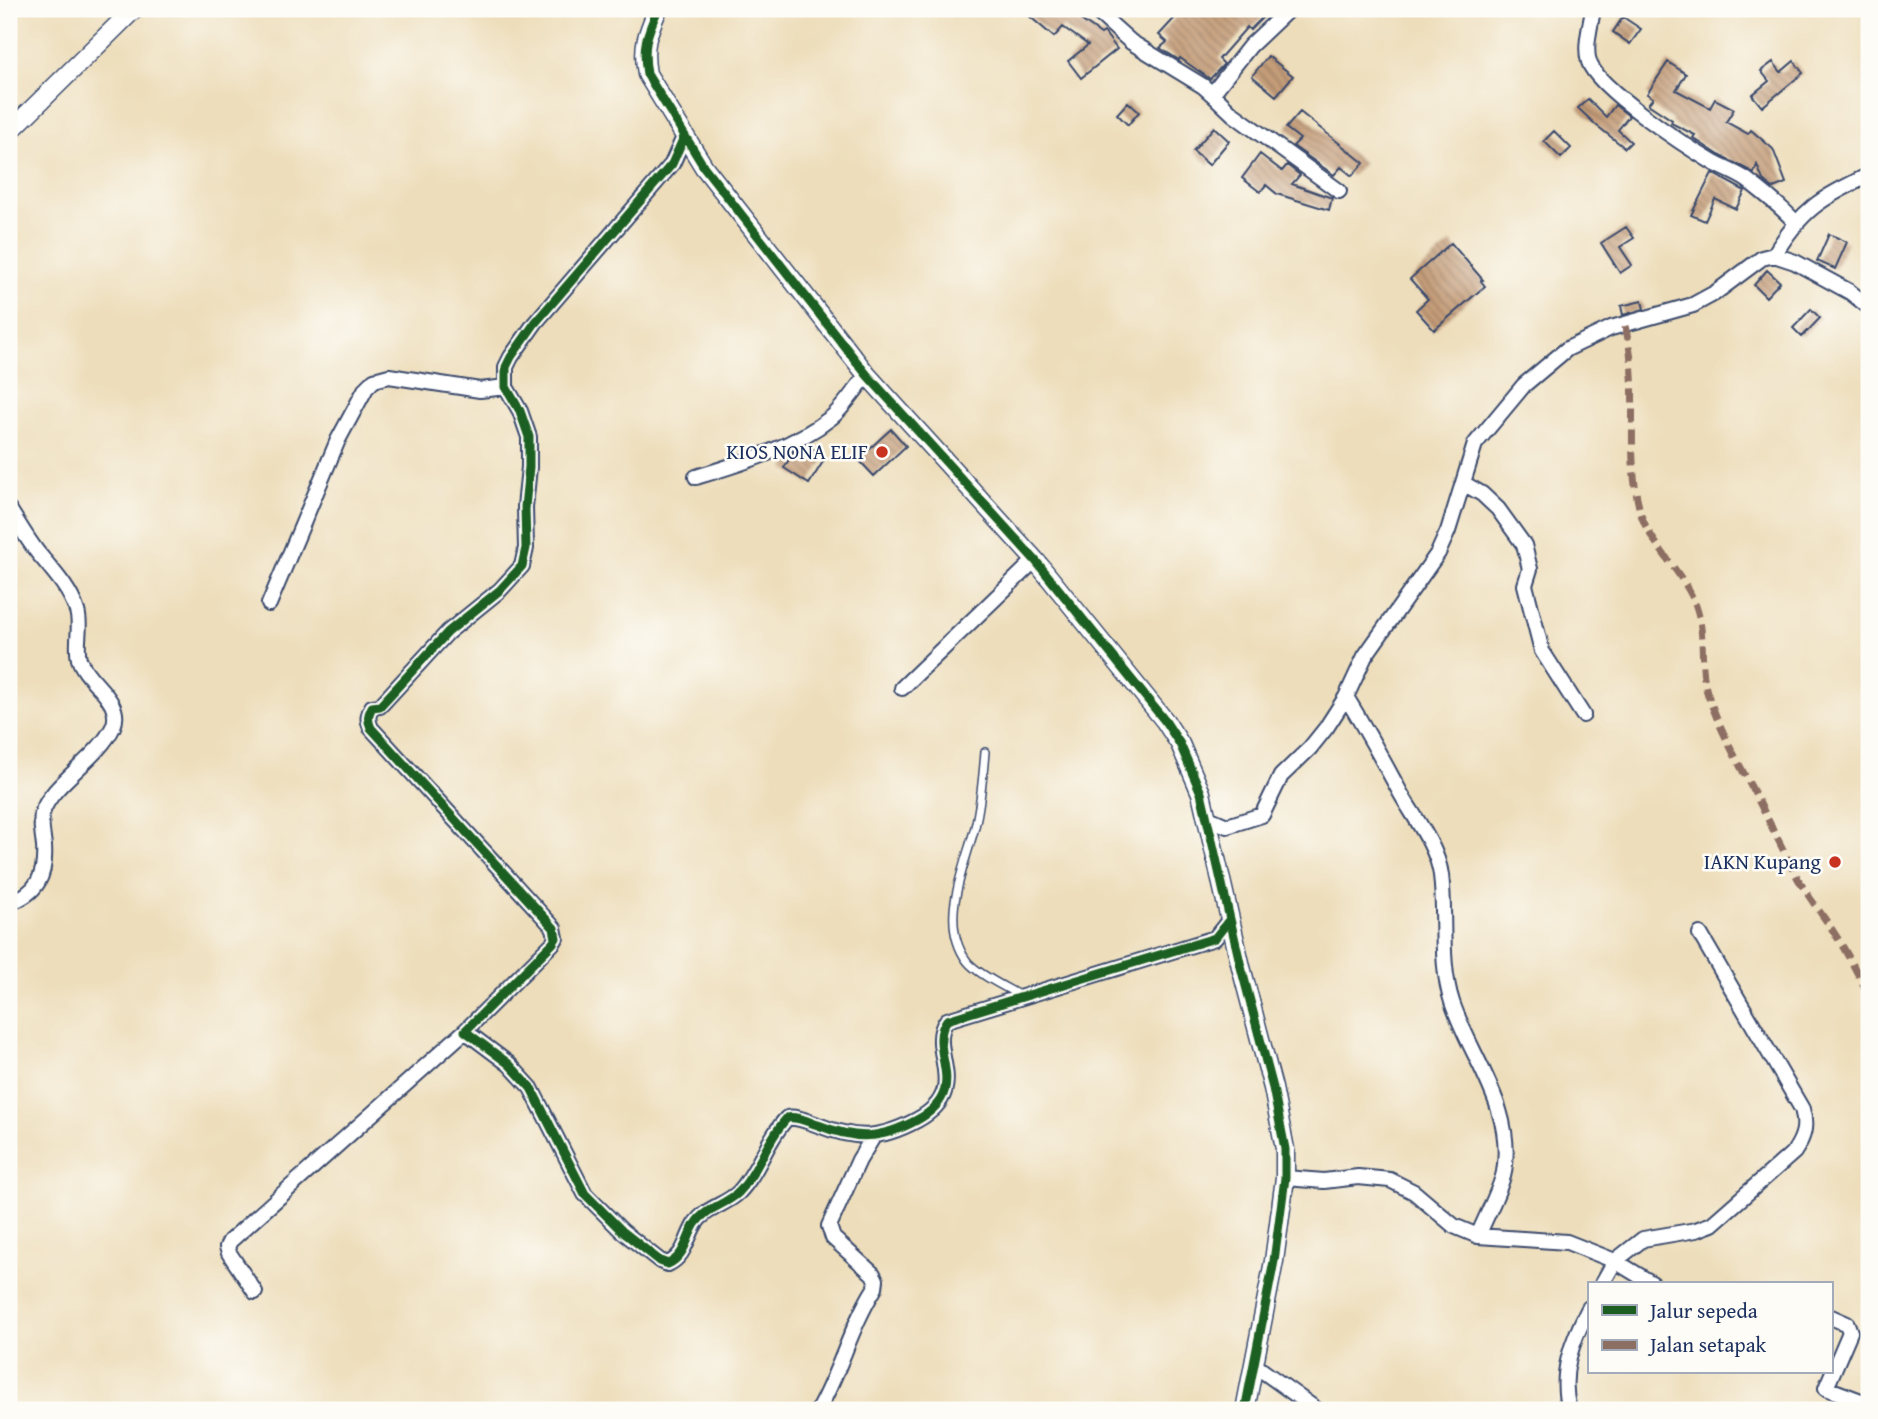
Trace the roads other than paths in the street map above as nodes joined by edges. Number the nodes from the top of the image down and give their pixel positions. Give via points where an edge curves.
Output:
1 (134, 9) edge
2 (658, 9) edge
3 (1094, 9) edge
4 (1289, 9) edge
5 (1593, 9) edge
6 (1212, 94) junction
7 (9, 132) edge
8 (684, 138) junction
9 (1869, 175) edge
10 (1339, 191) dead end
11 (1796, 223) junction
12 (1774, 255) junction
13 (1869, 307) edge
14 (867, 374) junction
15 (506, 387) junction
16 (696, 477) dead end
17 (1464, 483) junction
18 (9, 509) edge
19 (1035, 560) junction
20 (269, 604) dead end
21 (902, 688) dead end
22 (1346, 697) junction
23 (1583, 715) dead end
24 (985, 752) dead end
25 (1206, 817) junction
26 (9, 903) edge
27 (1230, 919) junction
28 (1700, 934) dead end
29 (1022, 997) junction
30 (465, 1031) junction
31 (873, 1137) junction
32 (1285, 1178) junction
33 (1478, 1236) junction
34 (1615, 1261) junction
35 (1603, 1282) edge
36 (1650, 1282) edge
37 (255, 1292) dead end
38 (1588, 1310) edge
39 (1832, 1317) edge
40 (1253, 1364) junction
41 (1832, 1374) edge
42 (1832, 1374) edge
43 (1869, 1404) edge
44 (818, 1410) edge
45 (1245, 1410) edge
46 (1317, 1410) edge
47 (1569, 1410) edge

1 - 7 street
2 - 8 street via 645,37 647,74
3 - 6 street via 1132,42
4 - 6 street via 1250,46
5 - 11 street via 1589,62 1606,85 1683,142 1746,179
6 - 10 street
8 - 14 street
8 - 15 street via 672,164 521,342 506,367
9 - 11 street via 1821,199
11 - 12 street
12 - 13 street via 1850,292
12 - 17 street via 1762,258 1693,305 1611,328 1567,349 1524,385 1485,429 1475,444
14 - 16 street via 832,416 798,438 750,461
14 - 19 street
15 - 20 street via 480,390 389,376 374,380 338,440
15 - 30 street via 528,437 522,566 448,632 380,706 372,707 368,721 554,928 553,943
17 - 22 street via 1438,553 1365,656
17 - 23 street via 1498,509 1524,545 1530,569 1525,585 1542,651
18 - 26 street via 64,585 80,626 79,659 115,712 114,724 97,752 62,785 42,812 42,877 24,896
19 - 21 street
19 - 25 street via 1165,721 1191,768
22 - 25 street via 1310,748 1281,776 1262,815 1227,826
22 - 33 street via 1432,848 1441,873 1452,1001 1504,1125 1503,1175
24 - 29 lane via 982,789 953,922 968,963
25 - 27 street
27 - 29 street via 1215,938
27 - 32 street via 1273,1088 1285,1149
28 - 34 street via 1801,1109 1805,1132 1794,1152 1712,1224 1643,1240
29 - 31 street via 947,1020 942,1036 944,1094 939,1104 915,1121
30 - 31 street via 509,1064 531,1088 585,1194 622,1231 668,1264 680,1255 704,1214 741,1190 787,1118 845,1135
30 - 37 street via 230,1241 229,1253
31 - 44 street via 829,1226 833,1238 873,1274 875,1288
32 - 33 street via 1390,1180 1414,1192 1454,1226
32 - 40 street
33 - 34 street via 1567,1242
34 - 35 street
34 - 36 street
38 - 47 street via 1569,1352 1564,1380
39 - 41 street via 1847,1324 1850,1332
40 - 45 street
40 - 46 street
42 - 43 street via 1826,1388

